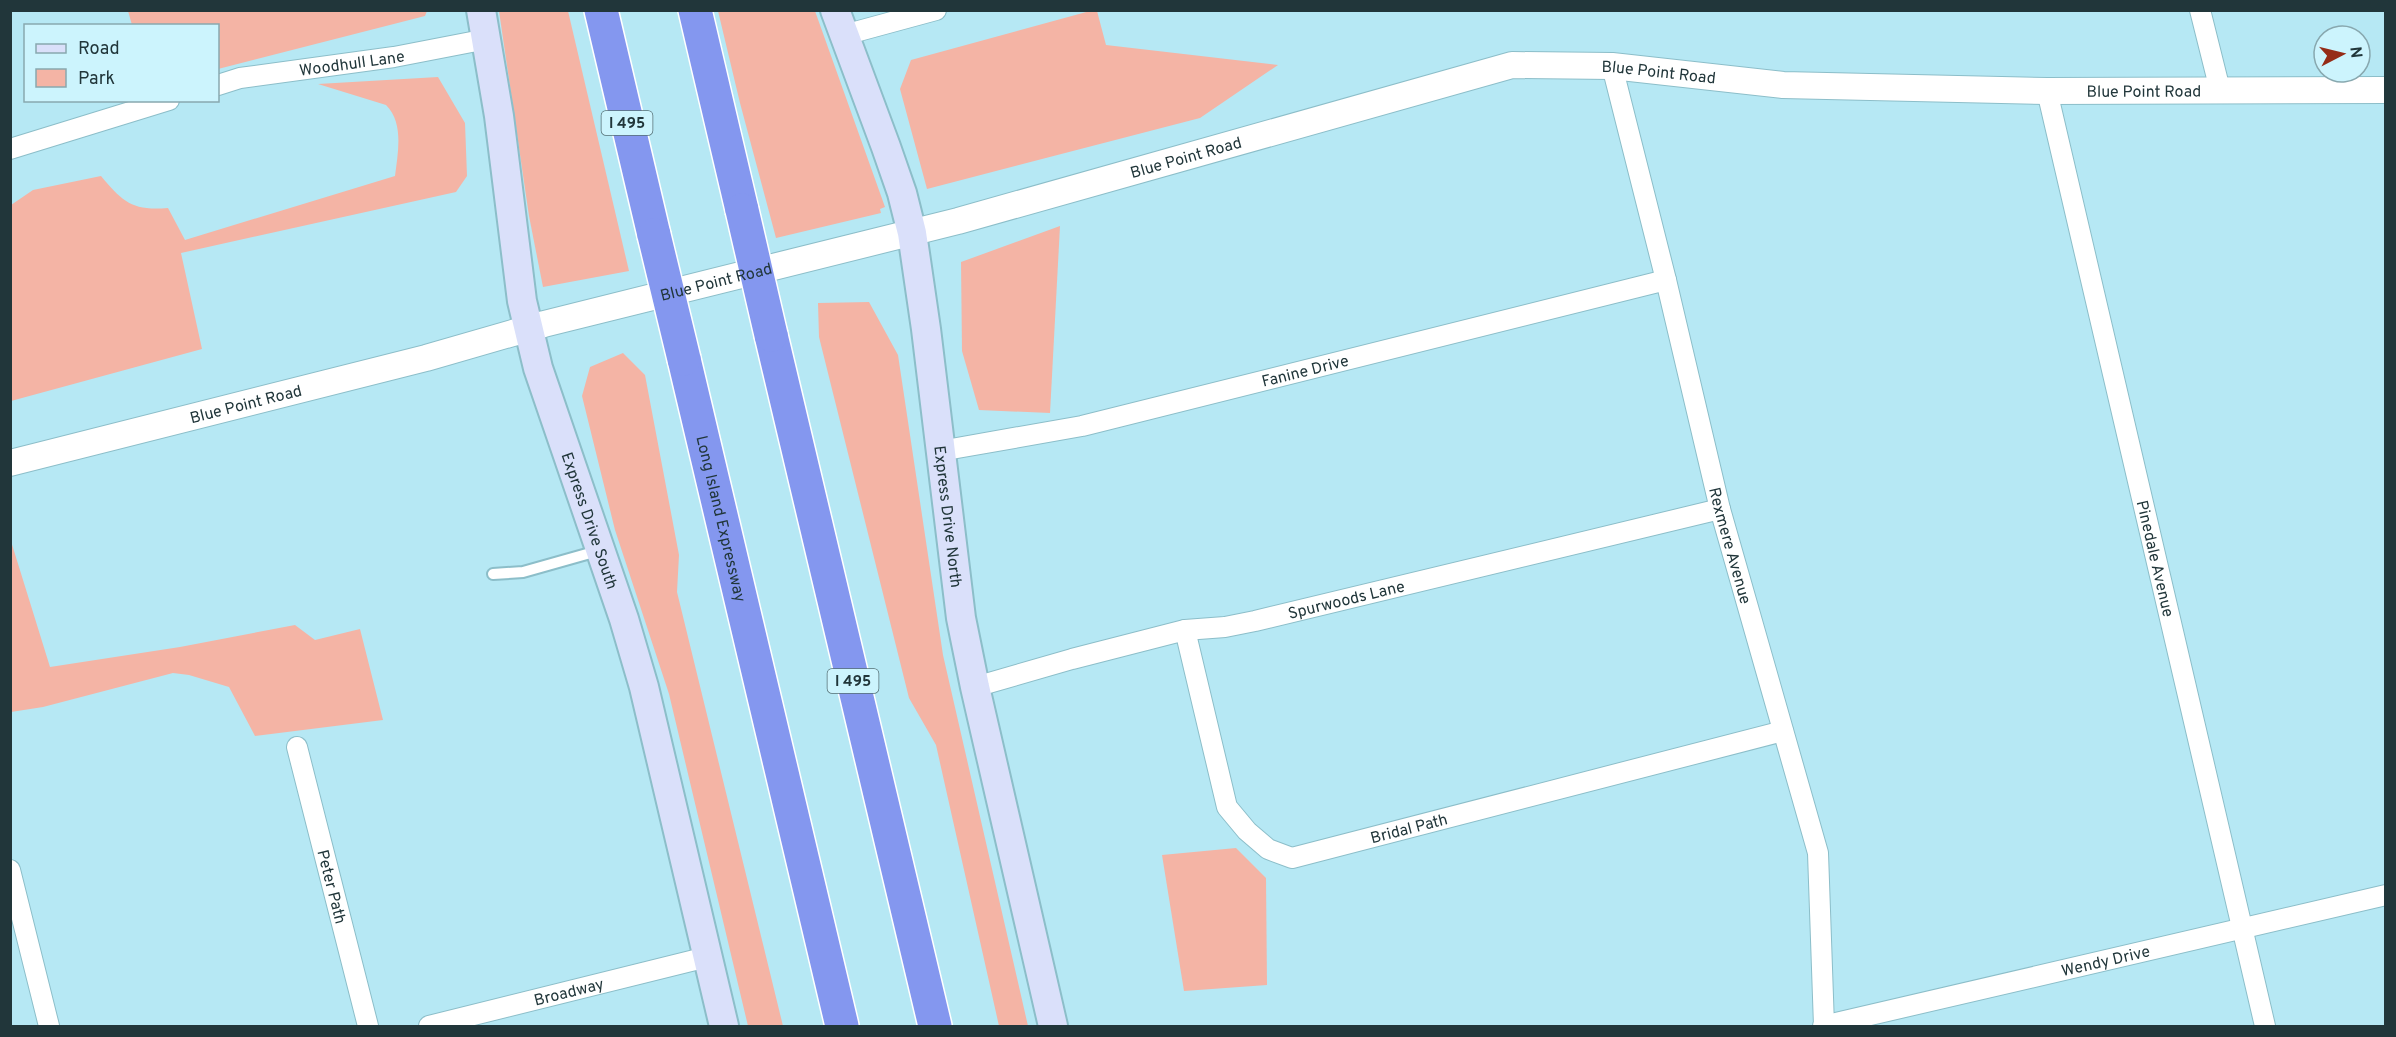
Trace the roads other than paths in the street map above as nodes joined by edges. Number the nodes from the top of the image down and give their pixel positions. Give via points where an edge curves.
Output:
1 (481, 10) edge
2 (601, 10) edge
3 (695, 10) edge
4 (936, 10) edge
5 (2200, 10) edge
6 (839, 23) edge
7 (487, 39) junction
8 (1612, 66) junction
9 (219, 85) edge
10 (2220, 90) junction
11 (2046, 91) junction
12 (2385, 92) edge
13 (163, 102) edge
14 (10, 149) edge
15 (912, 234) junction
16 (1666, 279) junction
17 (528, 328) junction
18 (940, 451) junction
19 (10, 463) edge
20 (1720, 509) junction
21 (601, 549) junction
22 (493, 574) dead end
23 (1185, 630) junction
24 (975, 687) junction
25 (1783, 732) junction
26 (297, 747) dead end
27 (10, 870) edge
28 (2385, 895) edge
29 (2242, 928) junction
30 (708, 957) junction
31 (50, 1026) edge
32 (368, 1026) edge
33 (429, 1026) edge
34 (724, 1026) edge
35 (842, 1026) edge
36 (935, 1026) edge
37 (1053, 1026) edge
38 (1824, 1026) edge
39 (2265, 1026) edge

1 - 7 main road, Express Drive South
2 - 35 highway, Long Island Expressway / I 495, bridge
3 - 36 highway, I 495, bridge
4 - 6 street
5 - 10 street
6 - 15 main road, Express Drive North via 902,193
7 - 9 street, Woodhull Lane via 394,57 240,78
7 - 17 main road, Express Drive South
8 - 11 street, Blue Point Road via 1783,85
8 - 15 street, Blue Point Road via 1512,65
8 - 16 street, Rexmere Avenue
10 - 11 street, Blue Point Road
10 - 12 street, Blue Point Road
11 - 29 street, Pinedale Avenue
13 - 14 street
15 - 17 street, Blue Point Road
15 - 18 main road, Express Drive North
16 - 18 street, Fanine Drive via 1082,426
16 - 20 street, Rexmere Avenue
17 - 19 street, Blue Point Road via 426,358
17 - 21 main road, Express Drive South via 538,368
18 - 24 main road, Express Drive North via 961,618
20 - 23 street, Spurwoods Lane via 1255,621
20 - 25 street, Rexmere Avenue
21 - 22 lane via 523,572
21 - 30 main road, Express Drive South via 644,687
23 - 24 street, Spurwoods Lane
23 - 25 street, Bridal Path via 1227,807 1246,831 1268,849 1292,858
24 - 37 main road, Express Drive North
25 - 38 street, Rexmere Avenue via 1818,853
26 - 32 street, Peter Path
27 - 31 street
28 - 29 street, Wendy Drive
29 - 38 street, Wendy Drive
29 - 39 street, Pinedale Avenue
30 - 33 street, Broadway
30 - 34 main road, Express Drive South

